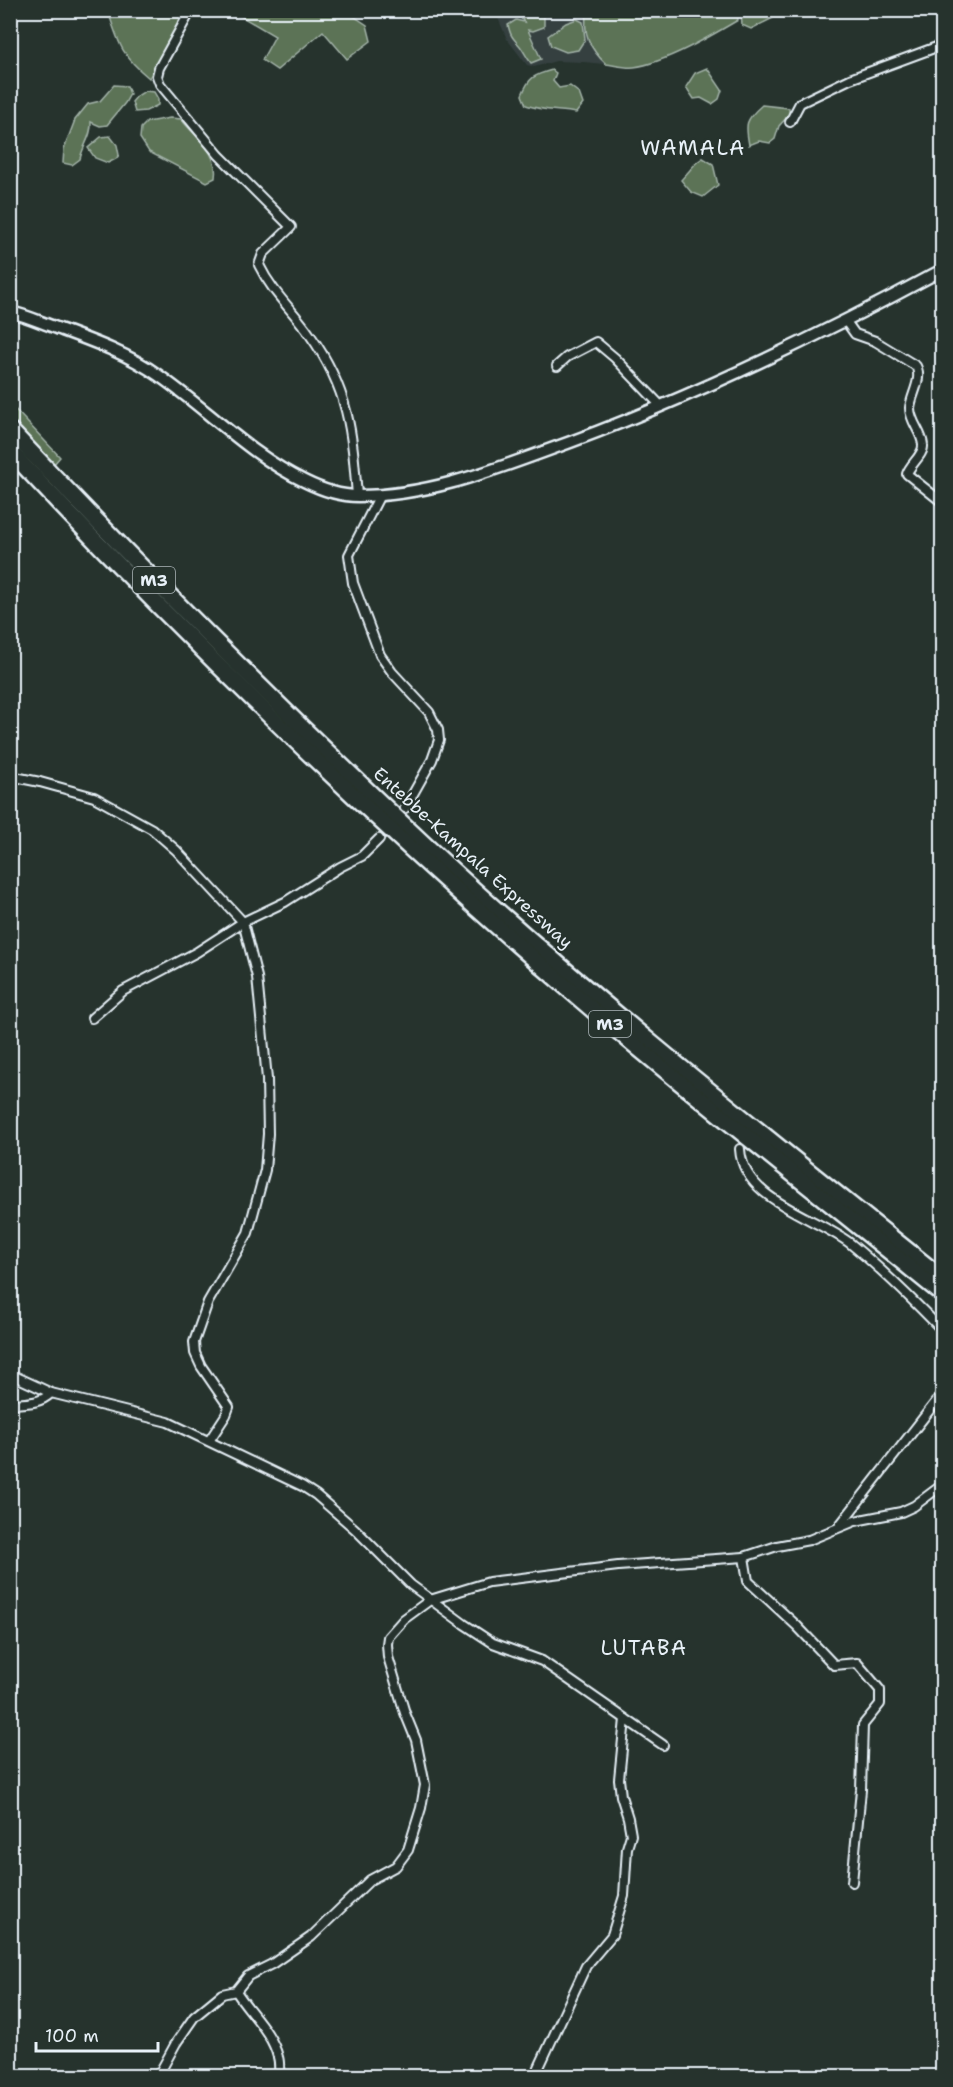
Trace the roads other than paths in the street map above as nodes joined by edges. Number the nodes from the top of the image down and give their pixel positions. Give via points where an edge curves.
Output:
1 (192, 10) edge
2 (942, 45) edge
3 (790, 122) dead end
4 (942, 270) edge
5 (10, 312) edge
6 (845, 320) junction
7 (556, 366) dead end
8 (661, 406) junction
9 (10, 430) edge
10 (10, 450) edge
11 (380, 495) junction
12 (357, 496) junction
13 (942, 502) edge
14 (10, 776) edge
15 (405, 808) dead end
16 (379, 839) dead end
17 (243, 922) junction
18 (92, 1018) dead end
19 (740, 1149) dead end
20 (942, 1278) edge
21 (942, 1294) edge
22 (942, 1330) edge
23 (10, 1374) edge
24 (51, 1393) junction
25 (942, 1394) edge
26 (10, 1404) edge
27 (209, 1441) junction
28 (942, 1485) edge
29 (840, 1527) junction
30 (744, 1557) junction
31 (430, 1600) junction
32 (625, 1719) junction
33 (663, 1745) dead end
34 (852, 1882) dead end
35 (236, 1991) junction
36 (158, 2076) edge
37 (279, 2076) edge
38 (535, 2076) edge

1 - 12 street via 157,76 219,154 291,227 264,254 259,265 268,284 330,364 339,385 354,448
2 - 3 street via 850,79 800,103
4 - 6 main road
5 - 12 main road via 80,336 152,371 292,475 333,493
6 - 8 main road
6 - 13 street via 855,334 875,341 916,366 918,377 910,416 923,445 907,474
7 - 8 street via 596,342
8 - 11 main road via 459,481
9 - 20 highway, Entebbe-Kampala Expressway / M3 via 167,594 424,844 700,1084
10 - 21 highway, Entebbe-Kampala Expressway / M3 via 85,531 292,736 501,930 668,1072
11 - 12 main road
11 - 15 street via 349,555 353,583 380,655 429,712 439,740
14 - 17 street via 94,797 152,829
16 - 17 street via 362,856
17 - 18 street via 197,952 123,991
17 - 27 street via 257,977 268,1134 259,1200 248,1233 208,1302 194,1342 201,1366 229,1407
19 - 22 street via 746,1172 760,1187 789,1209 844,1238
23 - 24 street
24 - 26 street via 39,1402
24 - 27 street via 168,1422
25 - 29 street
27 - 31 street via 302,1485
28 - 29 street via 901,1512
29 - 30 street via 809,1540
30 - 31 street via 618,1566 489,1582
30 - 34 street via 748,1581 834,1665 857,1663 880,1690 880,1704 863,1725
31 - 32 street via 494,1643 542,1661
31 - 35 street via 392,1630 387,1644 397,1689 416,1740 425,1785 408,1850 396,1866 370,1880 311,1937 248,1976
32 - 33 street
32 - 38 street via 619,1779 631,1835 624,1896 612,1935 586,1966
35 - 36 street via 222,1994 195,2017
35 - 37 street via 279,2057

